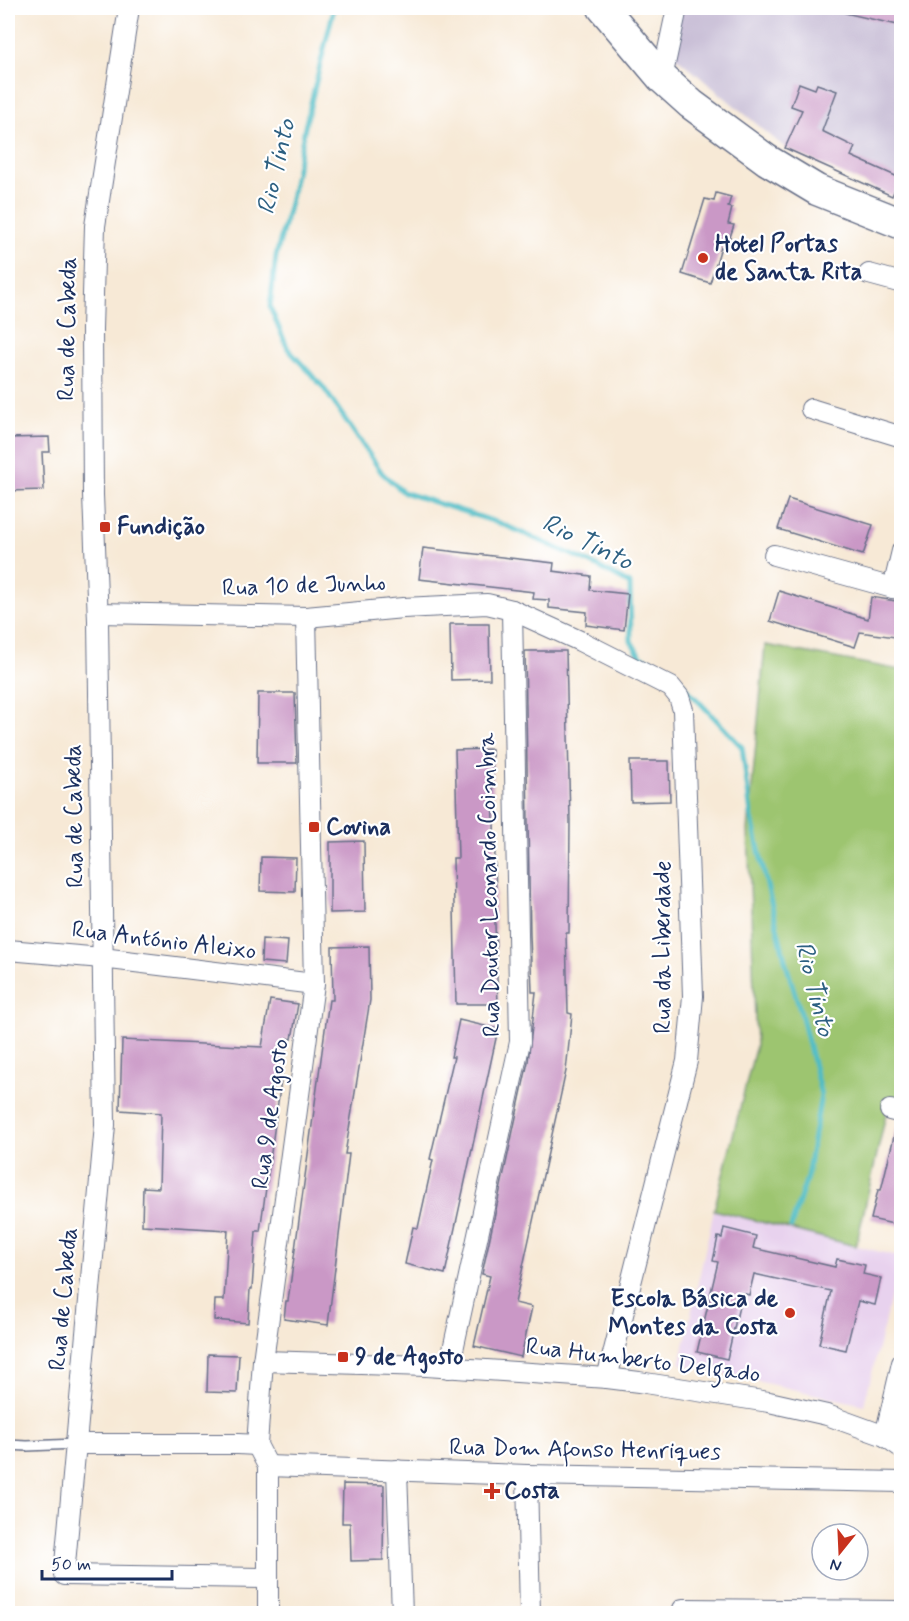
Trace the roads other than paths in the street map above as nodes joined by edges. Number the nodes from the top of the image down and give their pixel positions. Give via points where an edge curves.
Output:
1 (129, 8) edge
2 (603, 8) edge
3 (677, 8) edge
4 (662, 78) junction
5 (902, 224) edge
6 (869, 274) dead end
7 (902, 283) edge
8 (811, 410) dead end
9 (902, 437) edge
10 (902, 551) edge
11 (774, 555) dead end
12 (897, 589) edge
13 (512, 610) junction
14 (98, 613) junction
15 (306, 617) junction
16 (8, 950) edge
17 (102, 958) junction
18 (314, 984) junction
19 (263, 1361) junction
20 (902, 1363) edge
21 (449, 1368) junction
22 (607, 1378) junction
23 (885, 1436) junction
24 (76, 1444) junction
25 (8, 1445) edge
26 (257, 1445) junction
27 (902, 1448) edge
28 (268, 1466) junction
29 (397, 1470) junction
30 (527, 1475) junction
31 (902, 1482) edge
32 (267, 1578) junction
33 (902, 1611) edge
34 (268, 1614) edge
35 (402, 1614) edge
36 (530, 1614) edge
37 (683, 1614) edge

1 - 14 street, Rua de Cabeda via 95,226 92,410
2 - 4 main road
3 - 4 street
4 - 5 main road via 767,160 818,190
6 - 7 street
8 - 9 street
10 - 12 street
11 - 12 street
13 - 15 street, Rua 10 de Junho via 487,604
13 - 21 street, Rua Doutor Leonardo Coimbra via 520,1041
13 - 22 street, Rua da Liberdade via 671,687 683,710 693,996 687,1061
14 - 15 street, Rua 10 de Junho
14 - 17 street, Rua de Cabeda
15 - 18 street, Rua 9 de Agosto
16 - 17 street, Rua António Aleixo
17 - 18 street, Rua António Aleixo
17 - 24 street, Rua de Cabeda via 105,1125
18 - 19 street, Rua 9 de Agosto
19 - 21 street, Rua Humberto Delgado
19 - 26 street, Rua 9 de Agosto
20 - 23 street
21 - 22 street, Rua Humberto Delgado
22 - 23 street, Rua Humberto Delgado via 768,1402 827,1415
23 - 27 street, Rua Humberto Delgado
24 - 25 lane
24 - 26 street
24 - 32 street, Rua de Cabeda via 64,1575
26 - 28 street
28 - 29 street, Rua Dom Afonso Henriques
28 - 32 street
29 - 30 street, Rua Dom Afonso Henriques
29 - 35 street
30 - 31 street, Rua Dom Afonso Henriques
30 - 36 street
32 - 34 street
33 - 37 street via 683,1609

